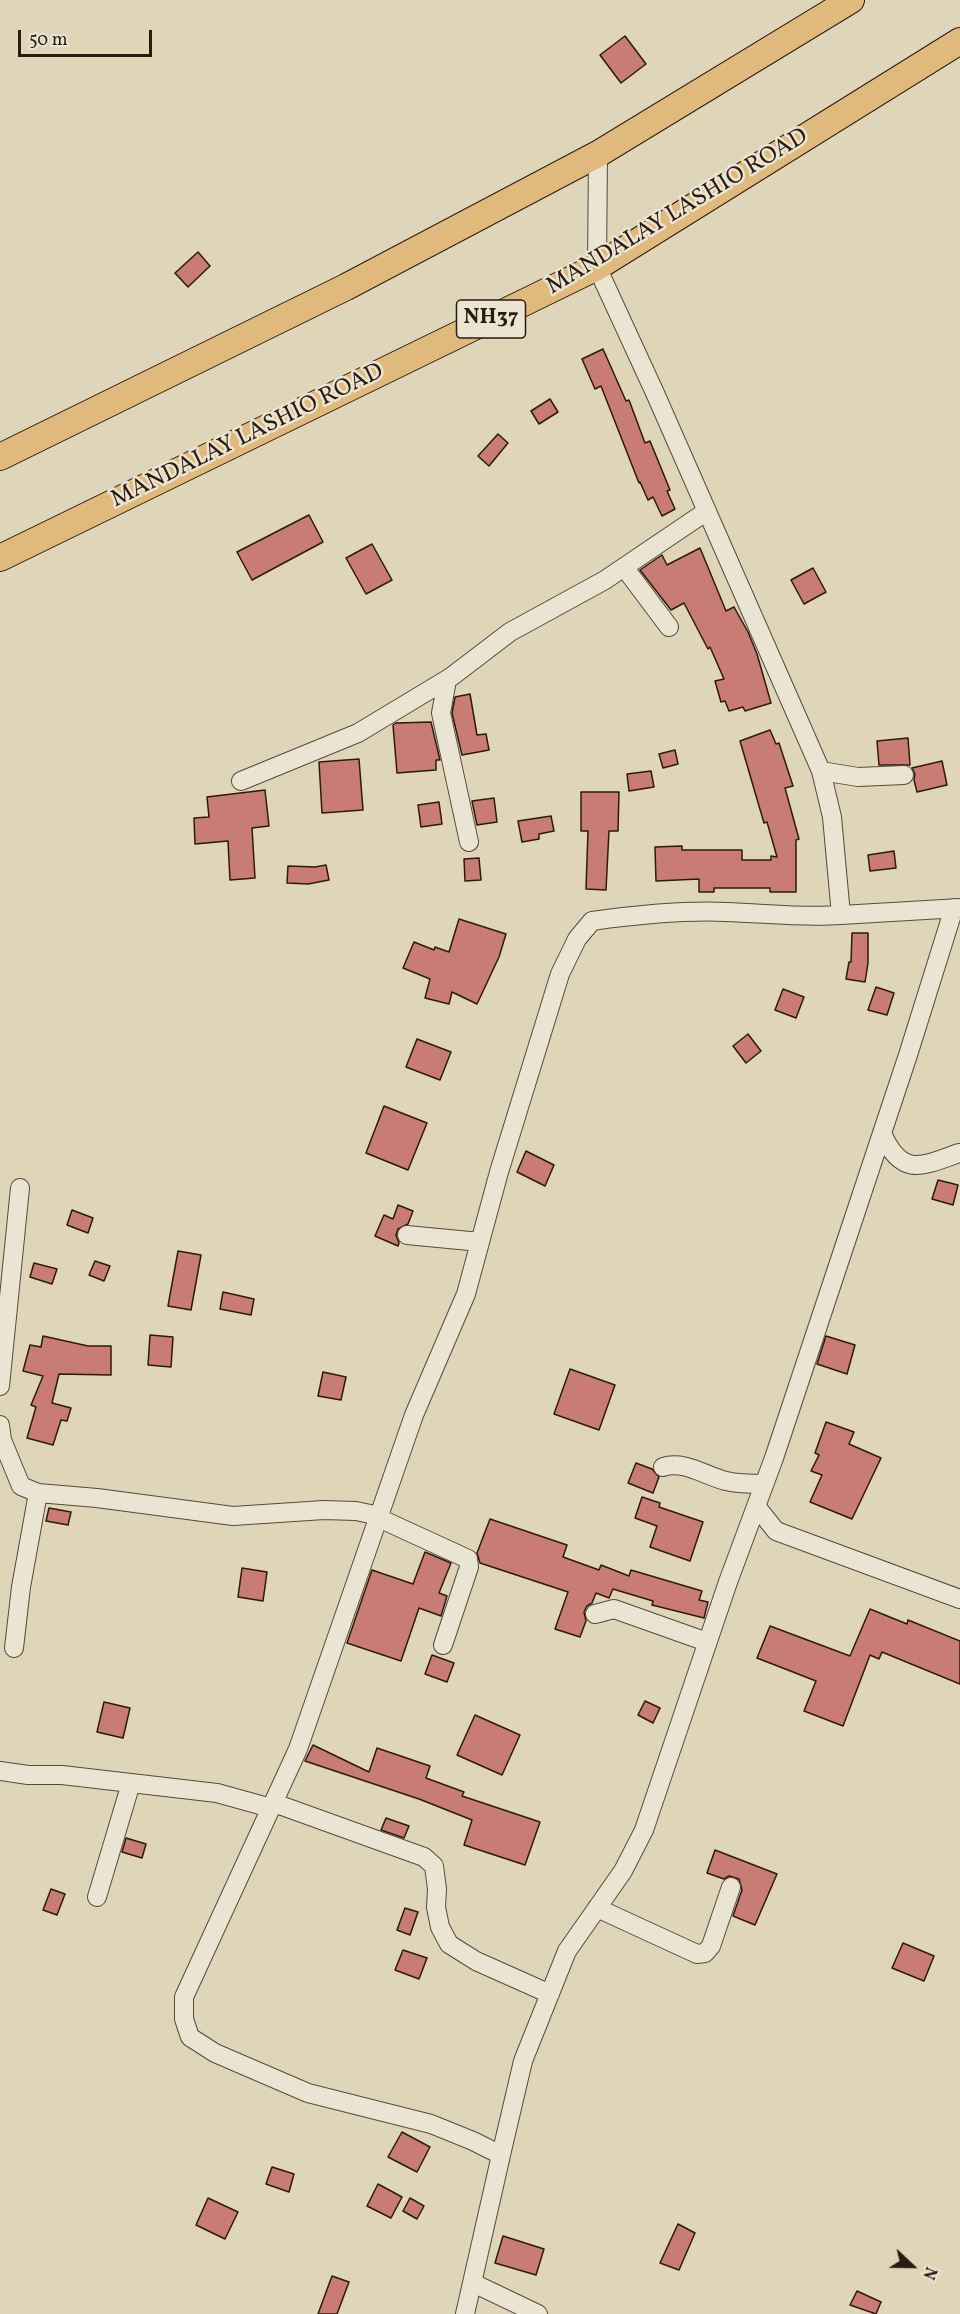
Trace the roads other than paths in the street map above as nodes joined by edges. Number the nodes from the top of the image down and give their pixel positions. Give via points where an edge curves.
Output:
1 (851, 0) edge
2 (960, 41) edge
3 (598, 154) junction
4 (597, 267) junction
5 (0, 457) edge
6 (707, 511) junction
7 (0, 558) edge
8 (624, 567) junction
9 (669, 627) dead end
10 (447, 680) junction
11 (821, 771) junction
12 (904, 775) dead end
13 (241, 781) dead end
14 (469, 842) dead end
15 (957, 908) edge
16 (841, 915) junction
17 (882, 1133) junction
18 (959, 1153) edge
19 (20, 1188) dead end
20 (407, 1235) dead end
21 (480, 1242) junction
22 (0, 1386) edge
23 (0, 1425) edge
24 (663, 1467) dead end
25 (764, 1484) junction
26 (38, 1493) junction
27 (756, 1506) junction
28 (378, 1520) junction
29 (960, 1599) edge
30 (595, 1614) dead end
31 (708, 1642) junction
32 (443, 1645) dead end
33 (14, 1648) dead end
34 (0, 1771) edge
35 (131, 1783) junction
36 (272, 1806) junction
37 (731, 1887) dead end
38 (97, 1898) dead end
39 (597, 1908) junction
40 (550, 1994) junction
41 (501, 2155) junction
42 (473, 2283) junction
43 (465, 2314) edge
44 (538, 2314) edge

1 - 3 highway
2 - 4 highway, MANDALAY LASHIO ROAD / NH37
3 - 4 street
3 - 5 highway via 345,287
4 - 6 street
4 - 7 highway, MANDALAY LASHIO ROAD / NH37
6 - 8 street
6 - 11 street
8 - 9 street
8 - 10 street via 510,632
10 - 13 street via 358,733
10 - 14 street via 441,712
11 - 12 street via 858,777
11 - 16 street via 832,817
15 - 16 street
15 - 17 street
16 - 21 street via 723,912 592,921 577,939 560,974
17 - 18 street via 891,1152 907,1163 924,1165
17 - 25 street
19 - 22 street
20 - 21 street
21 - 28 street via 466,1294 414,1415
23 - 26 street via 21,1486
24 - 25 street via 676,1464 726,1481
25 - 27 street
26 - 28 street via 233,1516 324,1510 356,1511
26 - 33 street
27 - 29 street via 776,1531
27 - 31 street
28 - 32 street via 468,1559 469,1567
28 - 36 street via 298,1749
30 - 31 street via 614,1609
31 - 39 street via 644,1830 623,1871
34 - 35 street
35 - 36 street via 217,1793
35 - 38 street
36 - 40 street via 424,1857 434,1866 436,1907 449,1944 476,1961
36 - 41 street via 184,1997 184,2019 190,2037 215,2053 308,2093 431,2124
37 - 39 street via 711,1946 705,1953 697,1954
39 - 40 street via 567,1951
40 - 41 street via 523,2061
41 - 42 street
42 - 43 street
42 - 44 street

